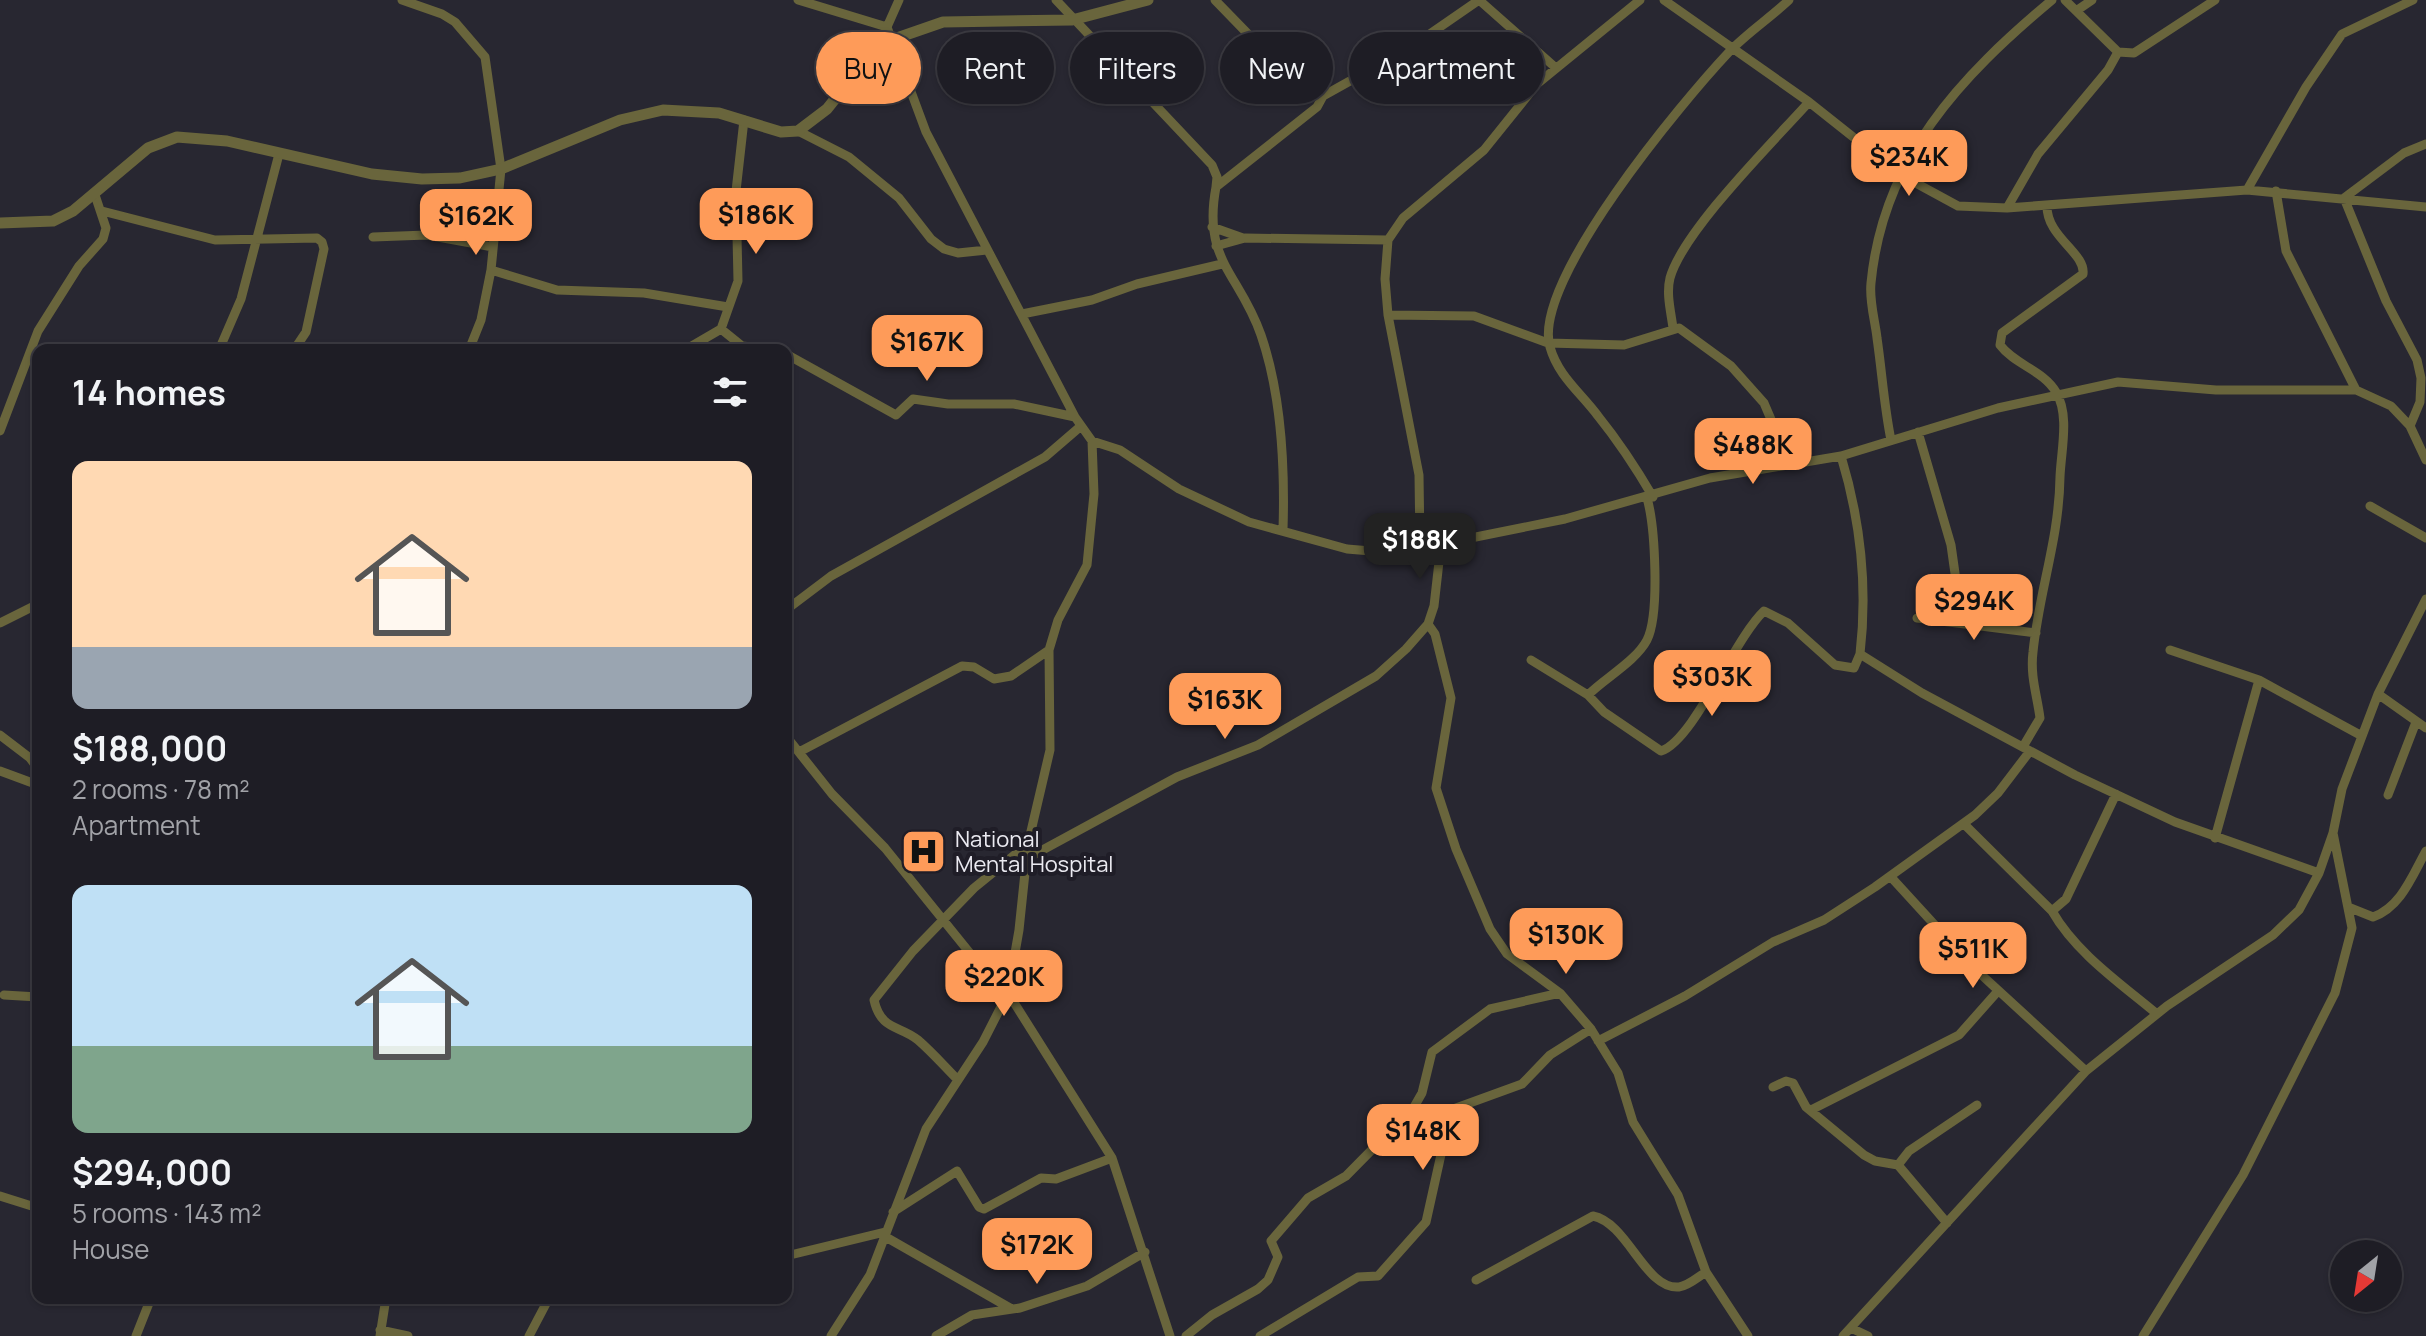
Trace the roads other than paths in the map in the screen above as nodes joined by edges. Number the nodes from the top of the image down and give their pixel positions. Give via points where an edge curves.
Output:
1 (402, 0) edge
2 (798, 0) edge
3 (899, 0) edge
4 (1056, 0) edge
5 (1148, 0) edge
6 (1215, 0) edge
7 (1479, 0) edge
8 (1640, 0) edge
9 (1664, 0) edge
10 (1789, 0) edge
11 (2052, 0) edge
12 (2065, 0) edge
13 (2092, 0) edge
14 (2215, 0) edge
15 (2413, 0) edge
16 (2076, 11) junction
17 (1072, 20) junction
18 (887, 27) junction
19 (890, 32) edge
20 (914, 32) edge
21 (1246, 32) edge
22 (1732, 48) junction
23 (2118, 52) junction
24 (1556, 68) junction
25 (1333, 90) edge
26 (1809, 102) junction
27 (831, 104) edge
28 (916, 104) edge
29 (1319, 104) edge
30 (744, 120) junction
31 (798, 131) junction
32 (2426, 144) edge
33 (279, 154) junction
34 (501, 169) junction
35 (1901, 175) junction
36 (1216, 187) junction
37 (2247, 190) junction
38 (2276, 191) junction
39 (95, 195) junction
40 (2344, 198) junction
41 (2047, 205) junction
42 (2426, 207) edge
43 (2007, 208) junction
44 (102, 211) junction
45 (0, 223) edge
46 (1212, 227) junction
47 (373, 237) dead end
48 (1245, 238) junction
49 (1388, 240) junction
50 (258, 241) junction
51 (1216, 246) junction
52 (493, 247) junction
53 (987, 250) junction
54 (1222, 264) junction
55 (491, 270) junction
56 (728, 307) junction
57 (1022, 314) junction
58 (1388, 315) junction
59 (1673, 328) junction
60 (721, 329) junction
61 (1548, 343) junction
62 (33, 344) edge
63 (222, 344) edge
64 (298, 344) edge
65 (471, 344) edge
66 (695, 344) edge
67 (732, 344) edge
68 (32, 347) edge
69 (792, 357) edge
70 (2356, 390) junction
71 (2057, 393) junction
72 (1078, 421) junction
73 (2410, 426) junction
74 (0, 431) edge
75 (1918, 432) junction
76 (1891, 440) junction
77 (1092, 441) junction
78 (1841, 456) junction
79 (2426, 460) edge
80 (1790, 464) junction
81 (1650, 497) junction
82 (2370, 506) dead end
83 (1283, 530) junction
84 (2426, 538) edge
85 (1441, 544) junction
86 (1420, 545) junction
87 (2426, 599) edge
88 (792, 605) edge
89 (32, 607) edge
90 (1917, 618) dead end
91 (0, 623) edge
92 (1962, 623) junction
93 (1428, 624) junction
94 (2036, 633) junction
95 (1049, 650) junction
96 (2170, 650) dead end
97 (1860, 654) junction
98 (1531, 660) dead end
99 (2259, 680) junction
100 (2378, 694) junction
101 (1588, 695) junction
102 (2416, 722) junction
103 (2426, 728) edge
104 (0, 735) edge
105 (2362, 736) junction
106 (792, 743) edge
107 (2027, 748) junction
108 (799, 752) junction
109 (32, 756) edge
110 (0, 771) edge
111 (32, 783) edge
112 (2116, 794) junction
113 (2388, 795) dead end
114 (1964, 824) junction
115 (2333, 833) junction
116 (2215, 838) junction
117 (1028, 844) junction
118 (2426, 851) edge
119 (1026, 859) junction
120 (2319, 873) junction
121 (1890, 876) junction
122 (2348, 907) junction
123 (2052, 911) junction
124 (942, 923) junction
125 (1998, 991) junction
126 (1008, 993) junction
127 (1560, 993) junction
128 (4, 995) dead end
129 (32, 997) edge
130 (2157, 1014) junction
131 (1591, 1029) junction
132 (1598, 1041) junction
133 (2086, 1071) junction
134 (958, 1080) junction
135 (1773, 1087) dead end
136 (1977, 1105) dead end
137 (1811, 1110) junction
138 (1112, 1158) junction
139 (1898, 1165) junction
140 (0, 1196) edge
141 (32, 1206) edge
142 (893, 1213) junction
143 (1947, 1223) junction
144 (884, 1234) junction
145 (1145, 1252) junction
146 (792, 1255) edge
147 (1706, 1272) junction
148 (1476, 1280) dead end
149 (149, 1304) edge
150 (385, 1304) edge
151 (546, 1304) edge
152 (1010, 1308) junction
153 (1851, 1328) junction
154 (380, 1333) edge
155 (136, 1336) edge
156 (408, 1336) edge
157 (529, 1336) edge
158 (831, 1336) edge
159 (936, 1336) edge
160 (1170, 1336) edge
161 (1186, 1336) edge
162 (1260, 1336) edge
163 (1748, 1336) edge
164 (1843, 1336) edge
165 (1868, 1336) edge
166 (2143, 1336) edge

1 - 34 street via 442,14 480,48
2 - 18 street
3 - 18 street
4 - 17 street
5 - 17 street
6 - 21 street
7 - 24 street
7 - 25 street via 1411,47
8 - 24 street
9 - 22 street
10 - 22 street
11 - 35 street via 1989,56 1933,118
12 - 16 street
13 - 16 street
14 - 23 street via 2134,53
15 - 37 street via 2342,34
16 - 23 street
17 - 20 street via 967,19
17 - 36 street via 1212,165
18 - 19 street
22 - 26 street
22 - 61 street via 1634,169 1571,264 1548,320
23 - 43 street via 2038,154
24 - 49 street via 1484,150 1403,218
26 - 35 street
26 - 59 street via 1739,180 1678,261 1669,289
27 - 31 street
28 - 53 street
29 - 36 street
30 - 31 street via 781,132
30 - 34 street via 663,110 620,120
30 - 56 street via 736,191 738,281
31 - 53 street via 849,157 899,198 944,249
32 - 40 street via 2404,153
33 - 34 street via 422,179
33 - 39 street via 227,141 177,137 148,148
33 - 50 street
34 - 52 street
35 - 43 street via 1958,206
35 - 76 street via 1878,238 1870,287
36 - 46 street
37 - 38 street
37 - 41 street
38 - 40 street
38 - 70 street via 2286,251
39 - 44 street
39 - 45 street via 53,221
40 - 42 street
40 - 73 street via 2386,301 2417,360 2420,402
41 - 43 street
41 - 71 street via 2050,226 2079,260 2083,274 2002,333 2000,345
44 - 50 street via 215,240
44 - 62 street via 103,239 79,266
46 - 48 street
46 - 51 street
47 - 52 street via 427,235
48 - 49 street
48 - 51 street
49 - 58 street
50 - 63 street
50 - 64 street via 322,242 306,332
51 - 54 street
52 - 55 street
53 - 57 street
54 - 57 street
54 - 83 street via 1262,337 1285,471
55 - 56 street via 557,290 644,293
55 - 65 street
56 - 60 street
57 - 72 street
58 - 61 street via 1474,316
58 - 86 street via 1419,475
59 - 61 street via 1624,345
59 - 80 street via 1692,335 1731,366 1764,403
60 - 66 street
60 - 67 street
61 - 81 street via 1555,365 1626,451
68 - 74 street
69 - 72 street via 896,415 920,399 1014,404
70 - 71 street via 2209,390 2118,382
70 - 73 street via 2391,406
71 - 75 street
71 - 94 street via 2063,433 2062,497
72 - 77 street
72 - 88 street via 1045,457 831,576
73 - 79 street
75 - 76 street
75 - 92 street via 1951,545
76 - 78 street
77 - 83 street via 1120,450 1179,489 1249,522
77 - 95 street via 1094,494 1087,565 1058,620
78 - 80 street
78 - 97 street via 1858,511 1866,603
80 - 81 street via 1710,478
81 - 85 street
81 - 101 street via 1655,542 1647,641
82 - 84 street
83 - 86 street via 1347,549 1390,551
85 - 86 street
85 - 93 street
87 - 100 street
89 - 91 street
90 - 92 street
92 - 94 street
93 - 119 street via 1396,659 1354,692
93 - 127 street via 1451,698 1436,788 1456,849 1498,943
94 - 107 street via 2032,685 2040,718
95 - 108 street via 1011,676 994,679 962,666
95 - 117 street via 1050,750
96 - 99 street
97 - 101 street via 1854,668 1835,665 1788,623 1764,611 1687,726 1661,751
97 - 107 street
98 - 101 street
99 - 105 street
99 - 116 street
100 - 102 street
100 - 105 street
102 - 103 street
102 - 113 street
104 - 109 street
105 - 115 street
106 - 108 street
107 - 112 street
107 - 114 street via 1998,793
108 - 124 street via 885,848
110 - 111 street
112 - 116 street
112 - 123 street via 2066,899
114 - 121 street
114 - 123 street
115 - 120 street
115 - 122 street
116 - 120 street
117 - 119 street
117 - 124 street via 974,888
118 - 122 street via 2387,912 2373,917
119 - 126 street
120 - 130 street via 2288,923
121 - 125 street
121 - 132 street via 1824,920 1773,942
122 - 166 street via 2348,950 2316,1034 2243,1175
123 - 130 street via 2092,960
124 - 126 street
124 - 134 street via 874,1000 892,1029 918,1040
125 - 133 street
125 - 137 street via 1959,1035
126 - 134 street
126 - 138 street
127 - 131 street
127 - 161 street via 1490,1009 1432,1052 1414,1107 1346,1176 1308,1198 1271,1241 1278,1257 1268,1280
128 - 129 street
130 - 133 street
131 - 132 street
131 - 162 street via 1550,1055 1522,1084 1456,1108 1426,1222 1378,1276 1358,1277
132 - 147 street via 1618,1073 1633,1122 1678,1195
133 - 143 street
134 - 142 street via 926,1129
135 - 137 street via 1793,1083
136 - 139 street via 1909,1151
137 - 139 street via 1864,1155
138 - 142 street via 1056,1179 1041,1178 984,1209 957,1171
138 - 145 street
139 - 143 street
140 - 141 street
142 - 144 street
143 - 153 street
144 - 146 street
144 - 152 street
144 - 158 street via 870,1275
145 - 152 street via 1087,1286
145 - 160 street
147 - 148 street via 1682,1287 1669,1286 1650,1273 1612,1225 1593,1216
147 - 163 street
149 - 155 street
150 - 154 street
151 - 157 street
152 - 159 street via 972,1315
153 - 164 street
153 - 165 street
154 - 156 street

